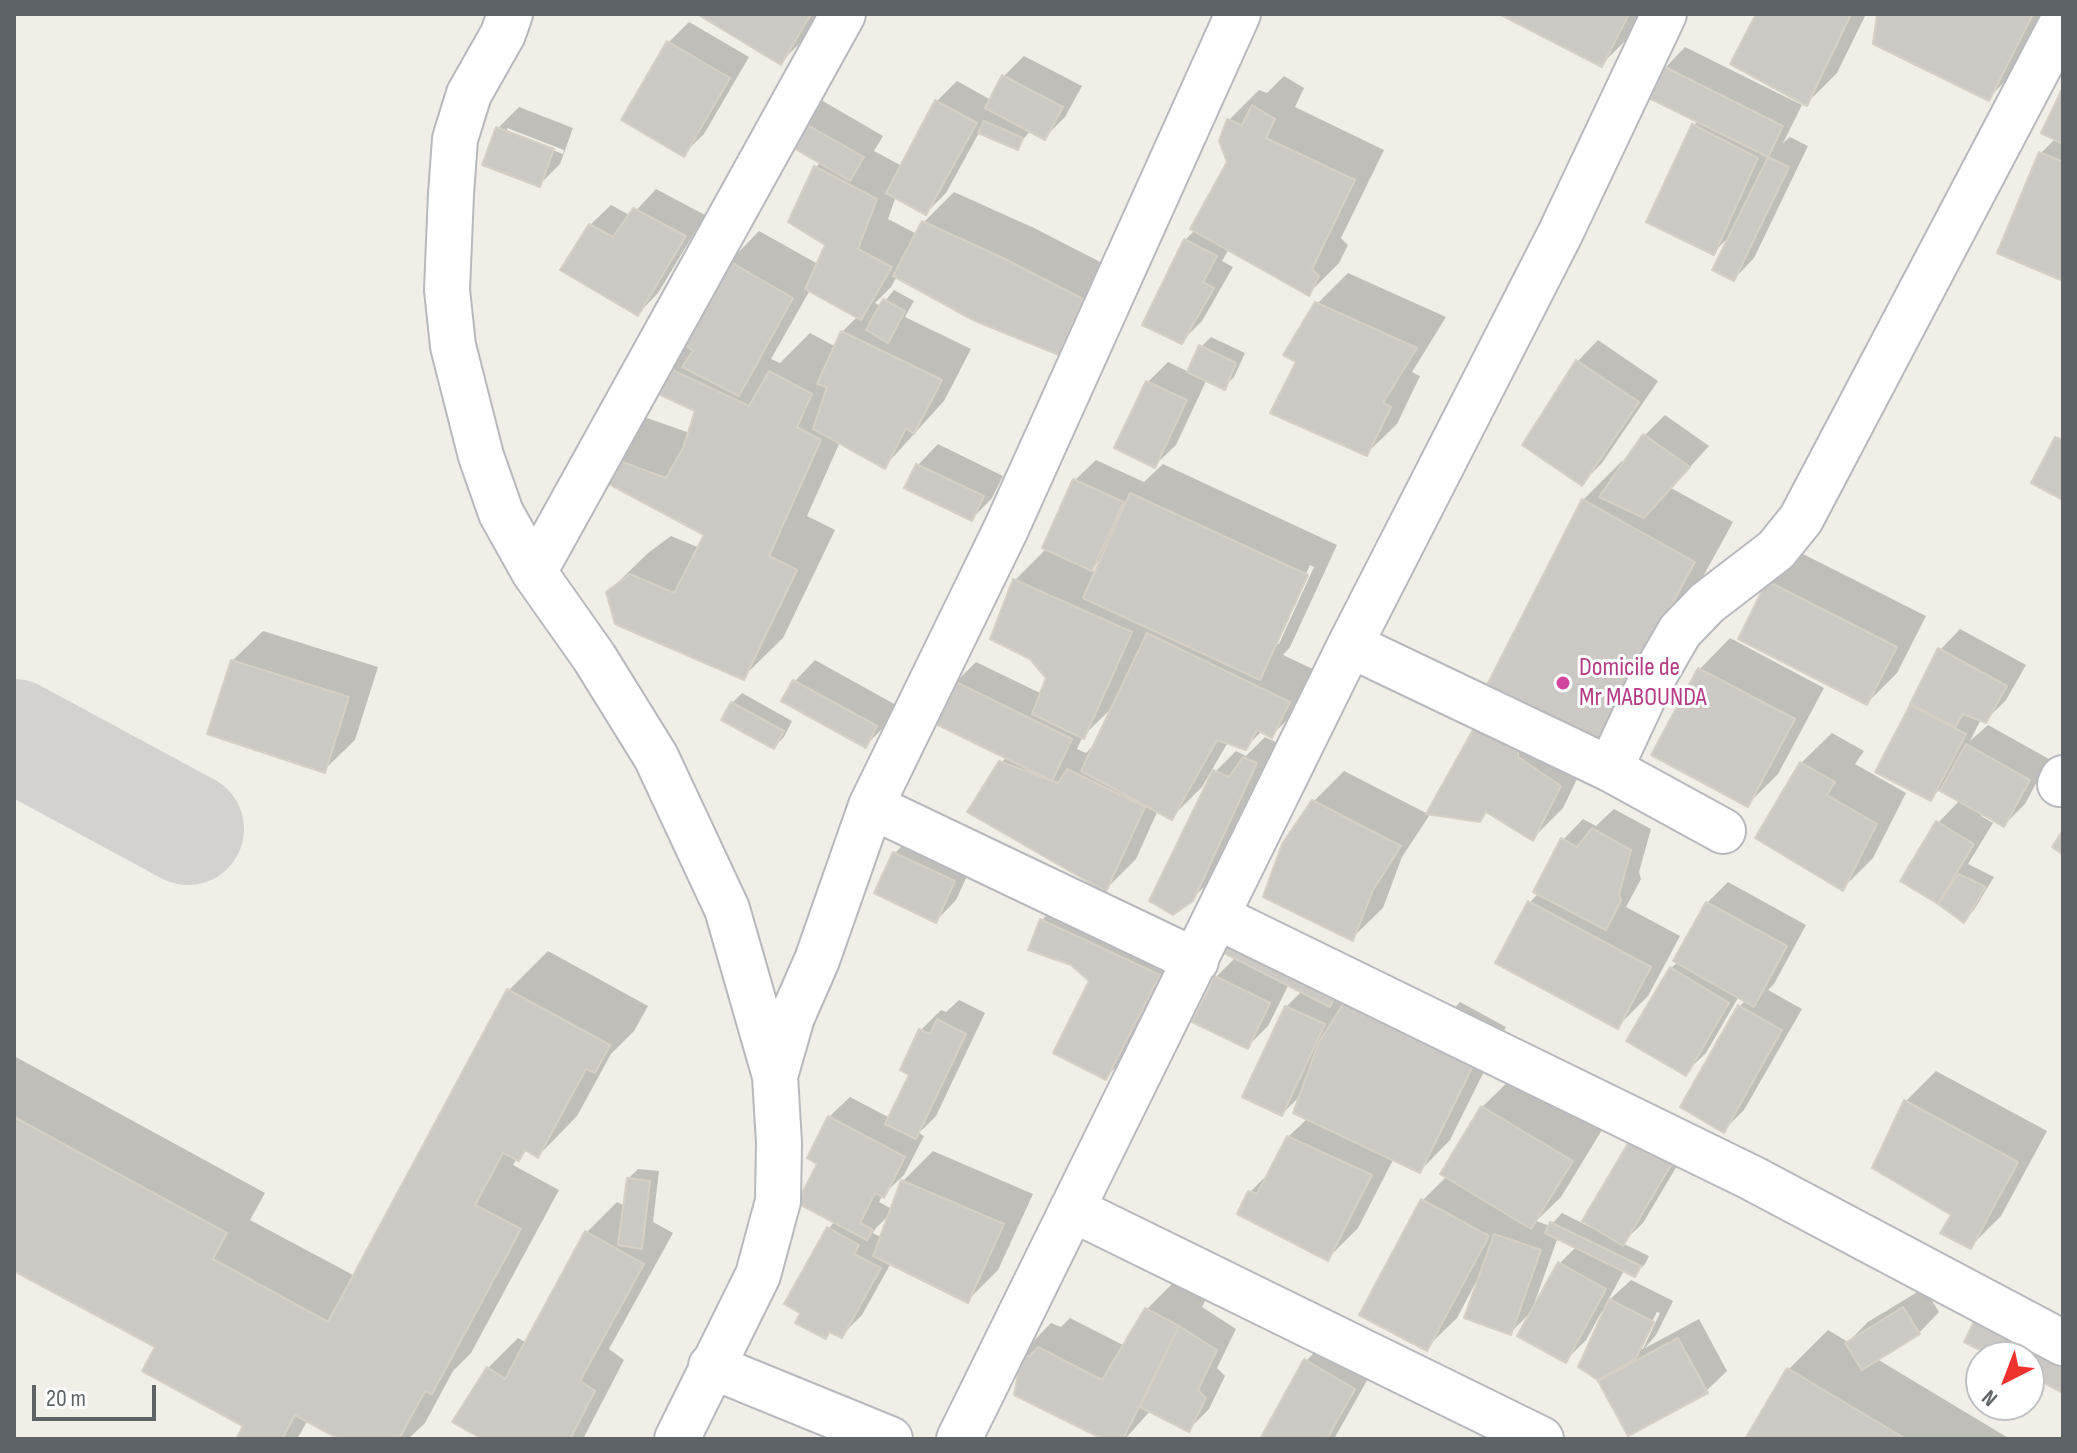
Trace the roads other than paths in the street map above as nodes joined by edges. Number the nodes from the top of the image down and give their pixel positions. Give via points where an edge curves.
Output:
1 (510, 14) edge
2 (843, 14) edge
3 (1238, 14) edge
4 (1664, 14) edge
5 (2063, 21) edge
6 (534, 572) junction
7 (1350, 645) junction
8 (1610, 769) junction
9 (871, 806) junction
10 (1723, 831) dead end
11 (1218, 917) junction
12 (1196, 961) junction
13 (775, 1076) junction
14 (1072, 1209) junction
15 (2063, 1343) edge
16 (711, 1366) junction
17 (677, 1439) edge
18 (890, 1439) edge
19 (959, 1439) edge
20 (1541, 1439) edge

1 - 6 street via 469,94 455,139 447,290 453,346 481,456 501,513
2 - 6 street
3 - 9 street via 1006,529
4 - 7 street via 1560,234
5 - 8 street via 1801,519 1776,550 1680,631
6 - 13 street via 656,757 727,909
7 - 8 street
7 - 11 street
8 - 10 street
9 - 12 street
9 - 13 street
11 - 12 street
11 - 15 street via 1752,1178
12 - 14 street
13 - 16 street via 778,1201 758,1275
14 - 19 street
14 - 20 street
16 - 17 street
16 - 18 street

